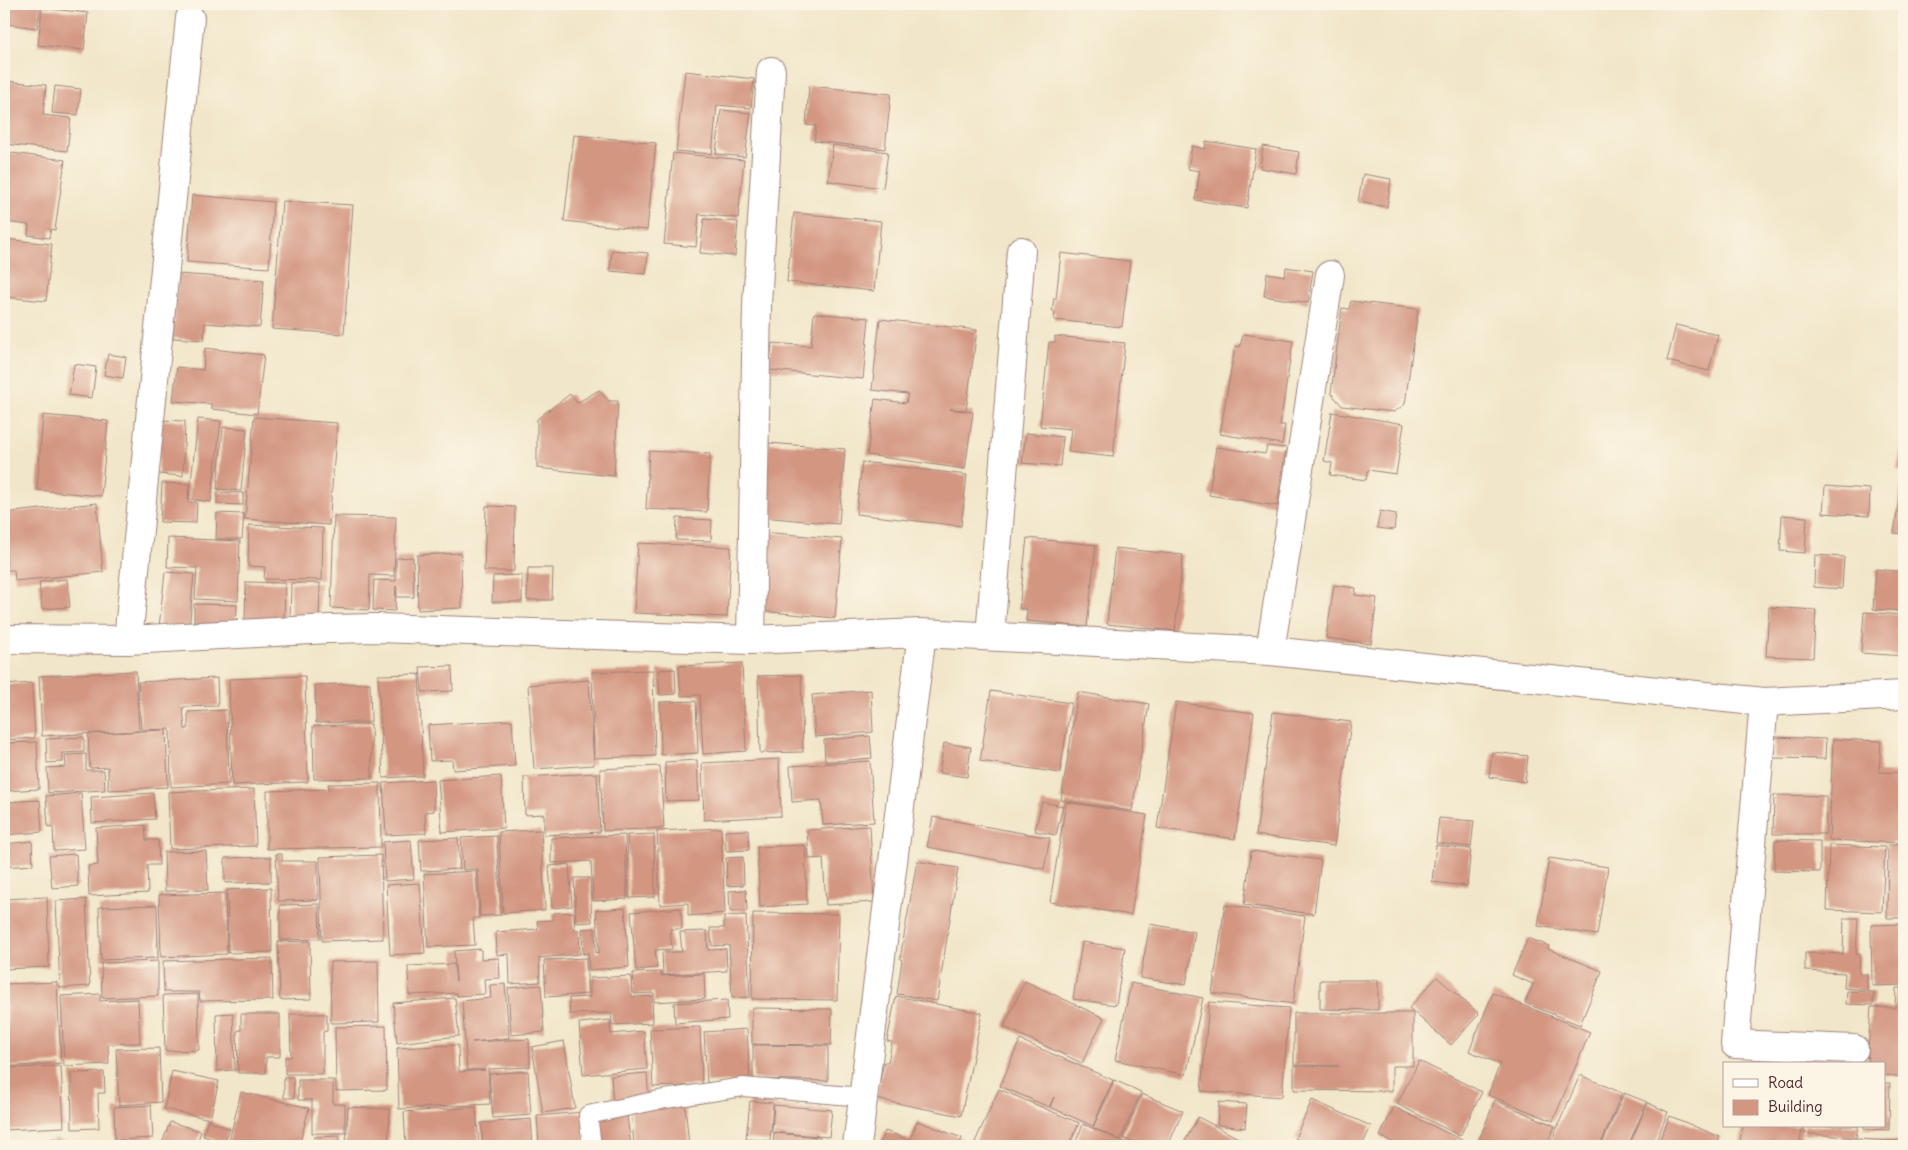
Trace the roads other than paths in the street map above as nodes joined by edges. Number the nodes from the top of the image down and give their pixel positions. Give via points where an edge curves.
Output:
1 (190, 18) dead end
2 (771, 72) dead end
3 (1022, 251) dead end
4 (1330, 274) dead end
5 (922, 633) junction
6 (990, 636) junction
7 (4, 639) edge
8 (128, 640) junction
9 (751, 640) junction
10 (1270, 651) junction
11 (1904, 695) edge
12 (1764, 702) junction
13 (1854, 1049) dead end
14 (863, 1097) junction
15 (592, 1146) edge
16 (857, 1146) edge

1 - 8 street
2 - 9 street via 757,304
3 - 6 street
4 - 10 street
5 - 6 street
5 - 9 street
5 - 14 street
6 - 10 street
7 - 8 street
8 - 9 street via 358,628
10 - 12 street
11 - 12 street
12 - 13 street via 1735,1044
14 - 15 lane via 743,1087 658,1100 588,1114
14 - 16 street

